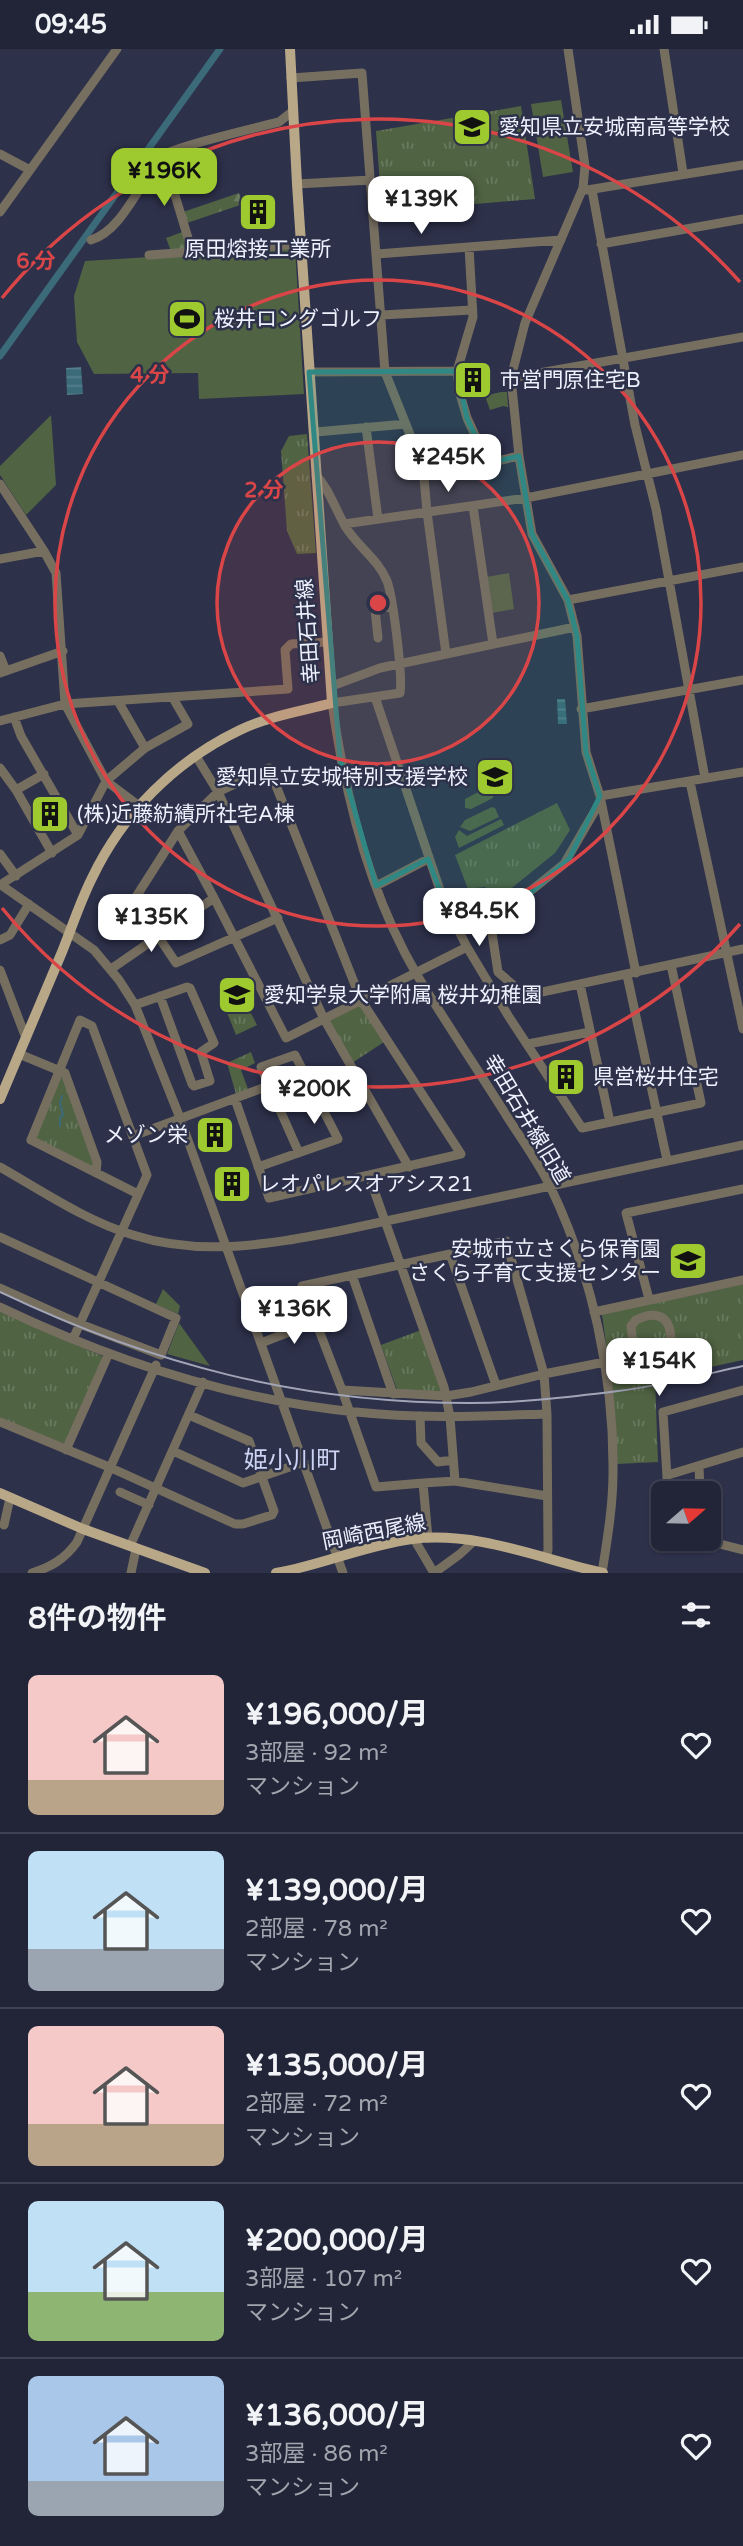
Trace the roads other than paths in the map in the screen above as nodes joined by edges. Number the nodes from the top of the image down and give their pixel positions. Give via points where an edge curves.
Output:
1 (290, 49) edge
2 (568, 49) edge
3 (664, 49) edge
4 (112, 51) edge
5 (291, 79) junction
6 (293, 111) junction
7 (0, 154) edge
8 (163, 156) junction
9 (743, 165) edge
10 (30, 170) junction
11 (683, 173) junction
12 (371, 180) junction
13 (297, 184) junction
14 (587, 189) junction
15 (0, 212) edge
16 (743, 219) edge
17 (91, 240) dead end
18 (561, 240) junction
19 (301, 244) junction
20 (601, 244) junction
21 (469, 247) junction
22 (192, 251) junction
23 (377, 254) junction
24 (149, 255) dead end
25 (472, 310) junction
26 (382, 315) junction
27 (743, 337) edge
28 (624, 358) junction
29 (457, 371) junction
30 (310, 372) junction
31 (385, 372) junction
32 (511, 378) junction
33 (406, 424) junction
34 (366, 427) junction
35 (316, 432) dead end
36 (743, 455) edge
37 (519, 456) junction
38 (647, 473) junction
39 (316, 475) junction
40 (0, 484) edge
41 (526, 498) junction
42 (473, 506) junction
43 (427, 512) junction
44 (378, 519) junction
45 (344, 524) junction
46 (44, 551) junction
47 (0, 559) edge
48 (743, 567) edge
49 (669, 581) junction
50 (568, 600) junction
51 (391, 606) junction
52 (575, 627) junction
53 (378, 638) dead end
54 (328, 642) junction
55 (493, 644) junction
56 (62, 651) junction
57 (446, 654) junction
58 (0, 656) edge
59 (400, 663) junction
60 (3, 672) edge
61 (743, 680) edge
62 (332, 686) junction
63 (689, 689) junction
64 (374, 697) junction
65 (173, 698) junction
66 (118, 701) junction
67 (332, 703) junction
68 (65, 704) junction
69 (581, 709) junction
70 (14, 717) junction
71 (0, 721) edge
72 (145, 748) junction
73 (196, 756) junction
74 (0, 768) edge
75 (743, 772) edge
76 (44, 774) junction
77 (705, 778) junction
78 (106, 781) junction
79 (690, 782) junction
80 (16, 790) junction
81 (218, 792) junction
82 (600, 799) junction
83 (138, 805) junction
84 (178, 831) junction
85 (78, 835) junction
86 (52, 853) junction
87 (0, 854) edge
88 (428, 859) junction
89 (16, 876) junction
90 (1, 885) edge
91 (376, 886) junction
92 (214, 898) junction
93 (443, 902) junction
94 (29, 904) junction
95 (278, 918) junction
96 (490, 920) junction
97 (70, 932) junction
98 (157, 936) junction
99 (235, 937) junction
100 (0, 940) edge
101 (467, 947) junction
102 (743, 949) edge
103 (727, 953) junction
104 (671, 965) junction
105 (111, 969) junction
106 (0, 970) edge
107 (416, 973) junction
108 (631, 974) junction
109 (580, 985) junction
110 (739, 990) edge
111 (160, 996) junction
112 (526, 996) junction
113 (361, 1000) junction
114 (500, 1001) junction
115 (135, 1005) junction
116 (324, 1019) junction
117 (743, 1029) edge
118 (590, 1032) junction
119 (26, 1038) junction
120 (528, 1044) junction
121 (19, 1054) junction
122 (58, 1070) junction
123 (268, 1086) junction
124 (235, 1098) junction
125 (0, 1100) edge
126 (657, 1113) junction
127 (180, 1118) junction
128 (610, 1122) junction
129 (133, 1136) junction
130 (743, 1145) edge
131 (299, 1153) junction
132 (667, 1160) junction
133 (0, 1167) edge
134 (258, 1167) junction
135 (409, 1167) junction
136 (96, 1173) junction
137 (369, 1176) junction
138 (549, 1185) junction
139 (743, 1189) edge
140 (138, 1193) junction
141 (385, 1220) junction
142 (121, 1231) junction
143 (0, 1237) edge
144 (225, 1248) junction
145 (450, 1254) junction
146 (401, 1265) junction
147 (352, 1275) junction
148 (743, 1280) edge
149 (99, 1281) junction
150 (0, 1288) edge
151 (649, 1299) junction
152 (0, 1307) edge
153 (594, 1312) junction
154 (315, 1322) junction
155 (80, 1324) junction
156 (73, 1339) junction
157 (261, 1343) junction
158 (633, 1343) junction
159 (109, 1353) junction
160 (162, 1355) junction
161 (648, 1358) junction
162 (615, 1360) junction
163 (604, 1362) junction
164 (155, 1367) junction
165 (544, 1374) junction
166 (203, 1382) junction
167 (496, 1385) junction
168 (342, 1390) junction
169 (743, 1390) edge
170 (393, 1394) junction
171 (446, 1395) junction
172 (283, 1402) junction
173 (349, 1411) junction
174 (547, 1414) junction
175 (190, 1415) junction
176 (420, 1416) junction
177 (450, 1417) junction
178 (0, 1422) edge
179 (66, 1450) junction
180 (173, 1451) junction
181 (743, 1452) edge
182 (453, 1460) junction
183 (304, 1462) junction
184 (699, 1466) junction
185 (109, 1468) junction
186 (668, 1475) junction
187 (262, 1478) junction
188 (455, 1481) junction
189 (668, 1481) edge
190 (700, 1481) edge
191 (423, 1483) junction
192 (156, 1488) junction
193 (120, 1492) dead end
194 (5, 1496) edge
195 (547, 1496) junction
196 (149, 1505) junction
197 (4, 1525) dead end
198 (83, 1529) junction
199 (428, 1538) junction
200 (414, 1539) junction
201 (474, 1541) junction
202 (721, 1544) edge
203 (133, 1548) junction
204 (743, 1550) edge
205 (337, 1557) junction
206 (546, 1558) junction
207 (47, 1571) edge
208 (436, 1572) edge
209 (32, 1573) edge
210 (131, 1573) edge
211 (205, 1573) edge
212 (276, 1573) edge
213 (343, 1573) edge
214 (602, 1573) edge

1 - 5 main road, 幸田石井線
2 - 14 street
3 - 11 street
4 - 10 street
5 - 6 main road, 幸田石井線
5 - 12 street via 362,73
6 - 8 street via 279,122
6 - 13 main road, 幸田石井線
7 - 10 street
8 - 17 street via 114,224
8 - 22 street
9 - 11 street
10 - 15 street
11 - 14 street
12 - 13 street
12 - 23 street
13 - 19 main road, 幸田石井線
14 - 18 street
14 - 20 street
16 - 20 street
18 - 21 street
18 - 32 street via 525,323
19 - 22 street
19 - 30 main road, 幸田石井線
20 - 28 street
21 - 23 street
21 - 25 street
22 - 24 street
23 - 26 street
25 - 26 street
25 - 29 street
26 - 31 street
27 - 28 street
28 - 32 street
28 - 38 street
29 - 31 street
29 - 37 street via 467,418 488,463
30 - 31 street
30 - 39 main road, 幸田石井線
31 - 33 street
32 - 37 street
33 - 34 street
33 - 43 street via 423,467
34 - 35 street
34 - 44 street
36 - 38 street
37 - 41 street
38 - 41 street
38 - 49 street
39 - 45 street
39 - 54 main road, 幸田石井線
40 - 46 street
41 - 42 street
41 - 50 street via 532,534
42 - 43 street
42 - 55 street
43 - 44 street
43 - 57 street
44 - 45 street
45 - 51 street via 387,582
46 - 47 street
46 - 56 street via 58,580
48 - 49 street
49 - 50 street
49 - 63 street
50 - 52 street
51 - 53 street via 375,609
51 - 59 street
52 - 55 street
52 - 69 street
54 - 62 main road, 幸田石井線
54 - 65 street via 292,644 285,650 288,689
55 - 57 street
56 - 60 street
56 - 68 street
57 - 59 street
58 - 60 street
59 - 62 street
59 - 64 street via 400,693
61 - 63 street
62 - 67 main road, 幸田石井線
63 - 69 street
63 - 77 street
64 - 67 street
64 - 88 street
65 - 66 street
65 - 72 street via 188,724
66 - 68 street
66 - 72 street
67 - 73 main road, 幸田石井線 via 241,729
67 - 91 street, 幸田石井線旧道 via 350,802
68 - 70 street
68 - 78 street
69 - 82 street via 586,752
70 - 71 street
70 - 76 street
72 - 78 street
73 - 81 street
73 - 83 main road, 幸田石井線
74 - 80 street
75 - 77 street
76 - 80 street
76 - 85 street
77 - 79 street
78 - 83 street
78 - 85 street
79 - 82 street
79 - 103 street
80 - 86 street
81 - 84 street
81 - 95 street
81 - 113 street via 269,768
82 - 96 street via 564,864 507,913
82 - 108 street
83 - 97 main road, 幸田石井線 via 92,876
84 - 92 street
84 - 98 street via 134,899
85 - 86 street
86 - 89 street
87 - 89 street
88 - 91 street
88 - 93 street
89 - 90 street
90 - 94 street
91 - 107 street, 幸田石井線旧道
92 - 98 street
92 - 99 street
93 - 96 street via 482,900
93 - 101 street
94 - 97 street
94 - 100 street via 10,935
95 - 99 street
95 - 116 street
96 - 112 street via 498,972
97 - 105 street
97 - 119 main road, 幸田石井線
98 - 99 street via 176,963
98 - 105 street
99 - 116 street via 286,1038
101 - 107 street
101 - 114 street
102 - 103 street
103 - 104 street
103 - 110 street
104 - 108 street
104 - 126 street via 701,1103
105 - 115 street
106 - 119 street
107 - 113 street
107 - 138 street, 幸田石井線旧道
108 - 109 street
108 - 126 street
109 - 112 street
109 - 118 street
110 - 117 street
111 - 111 street via 190,988 214,1043 201,1052 210,1081 192,1084
111 - 115 street
112 - 114 street
113 - 116 street
113 - 135 street via 461,1154
114 - 120 street
115 - 127 street
116 - 135 street
118 - 120 street
118 - 128 street
119 - 121 main road, 幸田石井線
120 - 128 street via 582,1128
121 - 122 street
121 - 125 main road, 幸田石井線
122 - 129 street via 78,1021 91,1024
122 - 136 street via 65,1073 97,1162
122 - 136 street via 31,1140
123 - 124 street
123 - 131 street
123 - 131 street via 261,1066 295,1055 338,1139
124 - 127 street
124 - 134 street
126 - 128 street
126 - 132 street
127 - 129 street
127 - 144 street
129 - 140 street via 147,1175
130 - 132 street
131 - 134 street
132 - 138 street
133 - 142 street
134 - 137 street via 269,1198
135 - 137 street
136 - 140 street
137 - 141 street
138 - 141 street
138 - 153 street, 幸田石井線旧道 via 580,1261
139 - 151 street via 626,1213
140 - 142 street
141 - 144 street
141 - 146 street
142 - 144 street via 180,1245
142 - 149 street
143 - 149 street
144 - 157 street
145 - 146 street
145 - 165 street via 506,1241
145 - 167 street
146 - 147 street
146 - 171 street
147 - 154 street via 302,1286
147 - 170 street
148 - 151 street
149 - 155 street
149 - 160 street via 176,1318
150 - 155 street
151 - 153 street
152 - 156 street
153 - 163 street, 幸田石井線旧道
154 - 157 street
154 - 168 street
155 - 156 street
155 - 160 street
156 - 159 street
157 - 172 street
158 - 161 street
158 - 161 street via 631,1327 636,1319 654,1315 666,1320 670,1345 662,1355
158 - 162 street
159 - 164 street
159 - 179 street
160 - 164 street
161 - 162 street
162 - 163 street
163 - 165 street
163 - 214 street, 幸田石井線旧道 via 613,1475
164 - 166 street
164 - 185 street
165 - 167 street
165 - 174 street
166 - 172 street
166 - 175 street
167 - 171 street
168 - 170 street
168 - 173 street
169 - 186 street via 663,1412
170 - 171 street
171 - 177 street
172 - 173 street
172 - 183 street
173 - 176 street
173 - 191 street via 376,1487
174 - 177 street
174 - 195 street
175 - 180 street
175 - 187 street via 249,1441
176 - 177 street
176 - 182 street via 421,1443 438,1462
177 - 182 street
178 - 179 street
179 - 185 street
180 - 187 street via 243,1483
180 - 192 street
181 - 184 street
182 - 188 street
183 - 187 street
183 - 205 street
184 - 186 street
184 - 190 street
185 - 192 street
185 - 198 street
186 - 189 street
187 - 192 street via 274,1511 240,1525
188 - 191 street
188 - 195 street
191 - 199 street
192 - 196 street
193 - 196 street
194 - 197 street
194 - 198 main road
195 - 206 street
196 - 203 street
198 - 203 main road
198 - 207 street via 72,1549
199 - 200 main road, 岡崎西尾線
199 - 201 main road, 岡崎西尾線
200 - 205 main road, 岡崎西尾線
200 - 208 street
201 - 206 main road, 岡崎西尾線
201 - 208 street
202 - 204 street
203 - 210 street
203 - 211 main road
205 - 212 main road, 岡崎西尾線
205 - 213 street
206 - 214 main road, 岡崎西尾線
207 - 209 street

